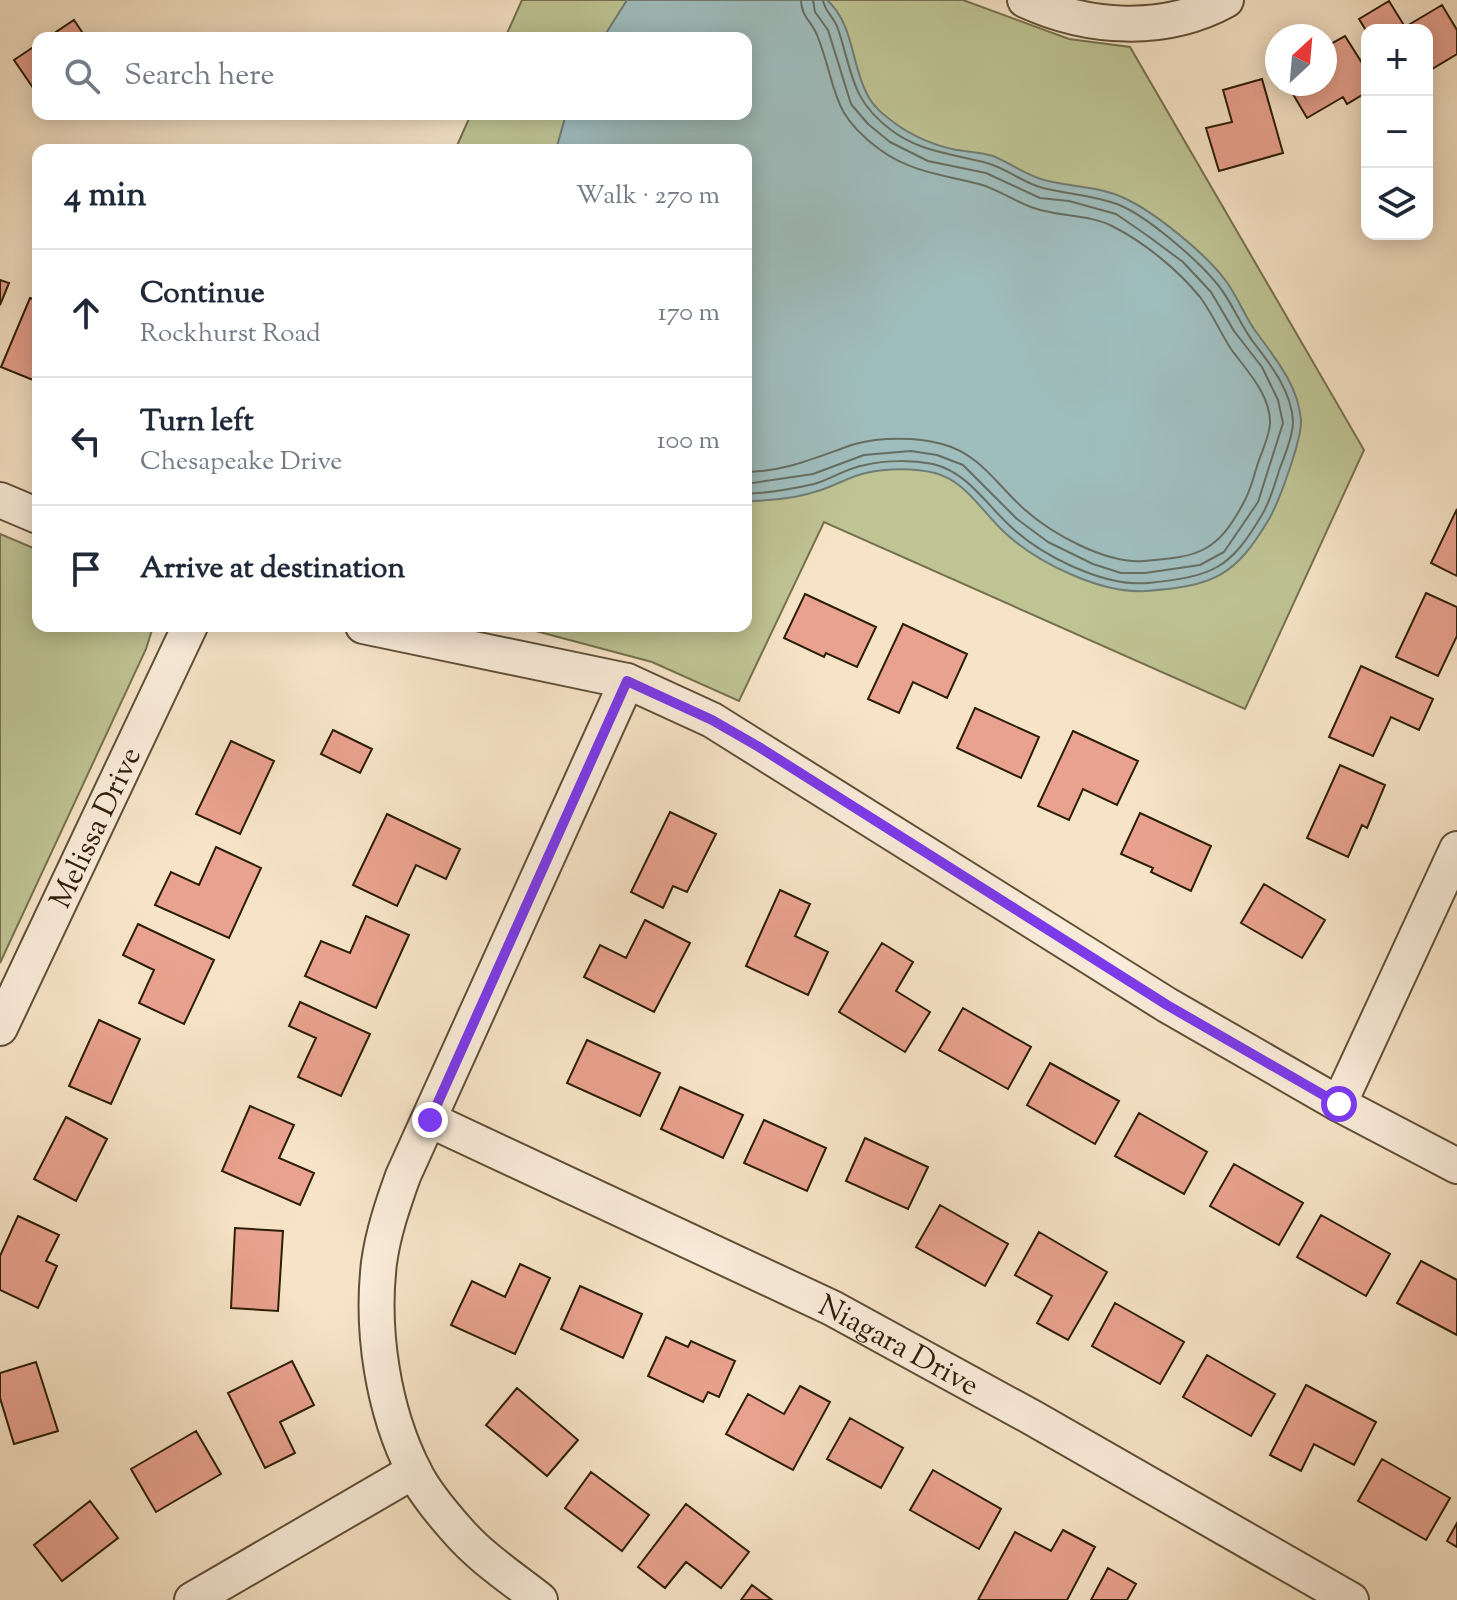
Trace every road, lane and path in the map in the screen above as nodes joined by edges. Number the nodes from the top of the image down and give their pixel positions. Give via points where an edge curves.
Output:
1 (1025, 0) edge
2 (1226, 0) edge
3 (0, 500) edge
4 (32, 513) edge
5 (187, 632) edge
6 (392, 632) edge
7 (627, 681) junction
8 (1457, 849) edge
9 (0, 1028) edge
10 (1339, 1104) junction
11 (430, 1120) junction
12 (1457, 1166) edge
13 (414, 1471) junction
14 (192, 1600) edge
15 (540, 1600) edge
16 (1351, 1600) edge

1 - 2 street via 1086,21 1124,24 1177,20
3 - 4 street
5 - 9 street, Melissa Drive
6 - 7 street
7 - 10 street via 759,747 1167,1005
7 - 11 street
8 - 10 street
10 - 12 street
11 - 13 street via 389,1215 377,1294 383,1373
11 - 16 street, Niagara Drive via 832,1308
13 - 14 street
13 - 15 street via 459,1533

